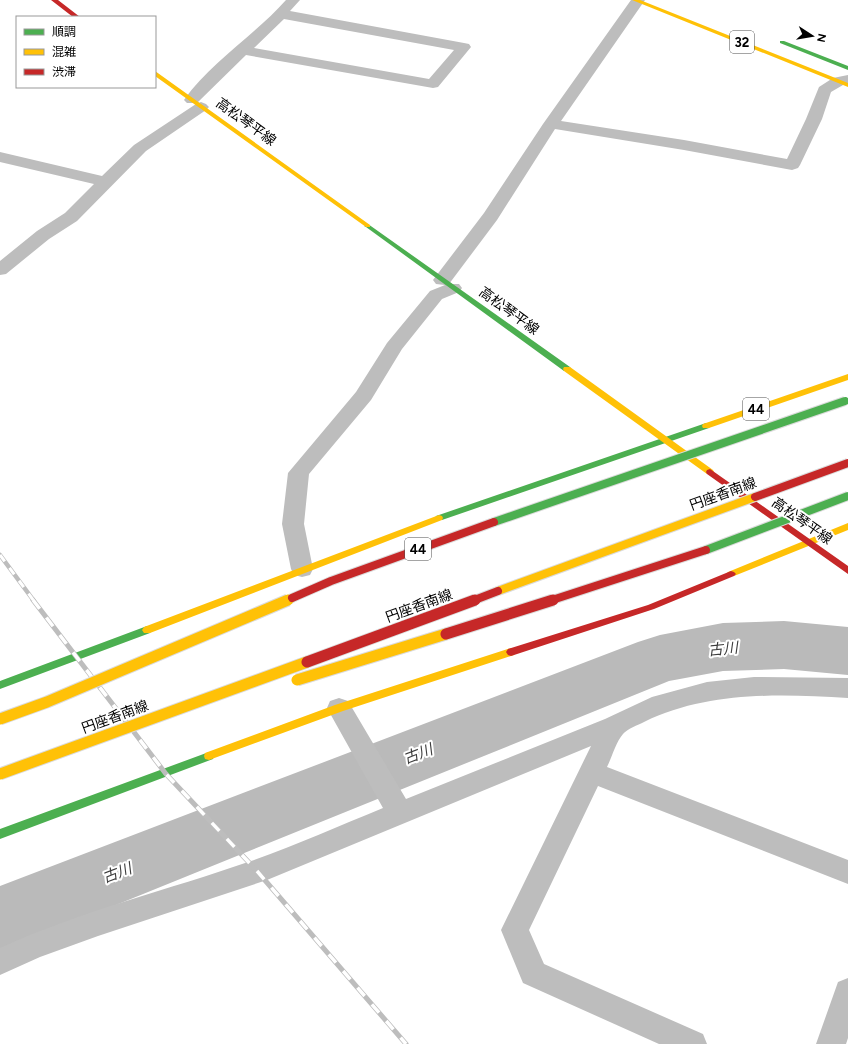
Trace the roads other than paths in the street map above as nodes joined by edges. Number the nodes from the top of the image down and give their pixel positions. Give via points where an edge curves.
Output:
1 (54, 0) edge
2 (293, 0) edge
3 (637, 0) edge
4 (282, 14) junction
5 (76, 16) edge
6 (776, 40) dead end
7 (243, 50) junction
8 (848, 68) edge
9 (156, 74) edge
10 (845, 81) edge
11 (197, 104) junction
12 (552, 124) junction
13 (0, 157) edge
14 (106, 182) junction
15 (0, 270) edge
16 (447, 284) junction
17 (848, 377) edge
18 (847, 400) edge
19 (663, 440) junction
20 (848, 462) edge
21 (848, 496) edge
22 (848, 526) edge
23 (808, 543) junction
24 (302, 569) junction
25 (848, 571) edge
26 (3, 682) edge
27 (284, 684) dead end
28 (848, 688) edge
29 (208, 708) dead end
30 (339, 708) junction
31 (0, 719) edge
32 (614, 726) junction
33 (17, 768) junction
34 (592, 772) junction
35 (0, 774) edge
36 (396, 807) junction
37 (0, 834) edge
38 (848, 872) edge
39 (0, 962) edge
40 (848, 992) edge
41 (692, 1044) edge
42 (831, 1044) edge

1 - 5 main road
2 - 4 street
3 - 10 main road, 32
3 - 12 street
4 - 7 street
4 - 7 street via 464,47 433,84
6 - 8 main road
7 - 11 street via 207,81
9 - 11 main road, 高松琴平線
10 - 12 street via 824,90 814,119 792,166 684,145
11 - 14 street via 140,148
11 - 16 main road, 高松琴平線
12 - 16 street
13 - 14 street
14 - 15 street via 63,224 43,235
16 - 19 main road, 高松琴平線
16 - 24 street via 394,347 364,396 299,473 293,524
17 - 19 main road, 44
18 - 31 main road, 44, bridge via 455,535 331,581 47,702
19 - 23 main road, 高松琴平線
19 - 24 main road, 44 via 454,512
20 - 33 main road, 円座香南線, bridge
21 - 27 main road, bridge via 720,545
22 - 23 main road
23 - 25 main road, 高松琴平線
23 - 30 main road via 651,607
24 - 26 main road, 44 via 76,658
28 - 32 street via 734,688 662,704
29 - 33 main road, bridge
30 - 36 street
30 - 37 main road
32 - 34 street
32 - 36 street
33 - 35 main road, 円座香南線, bridge
34 - 38 street
34 - 41 street via 515,930 533,973
36 - 39 street via 257,871 98,923
40 - 42 street

